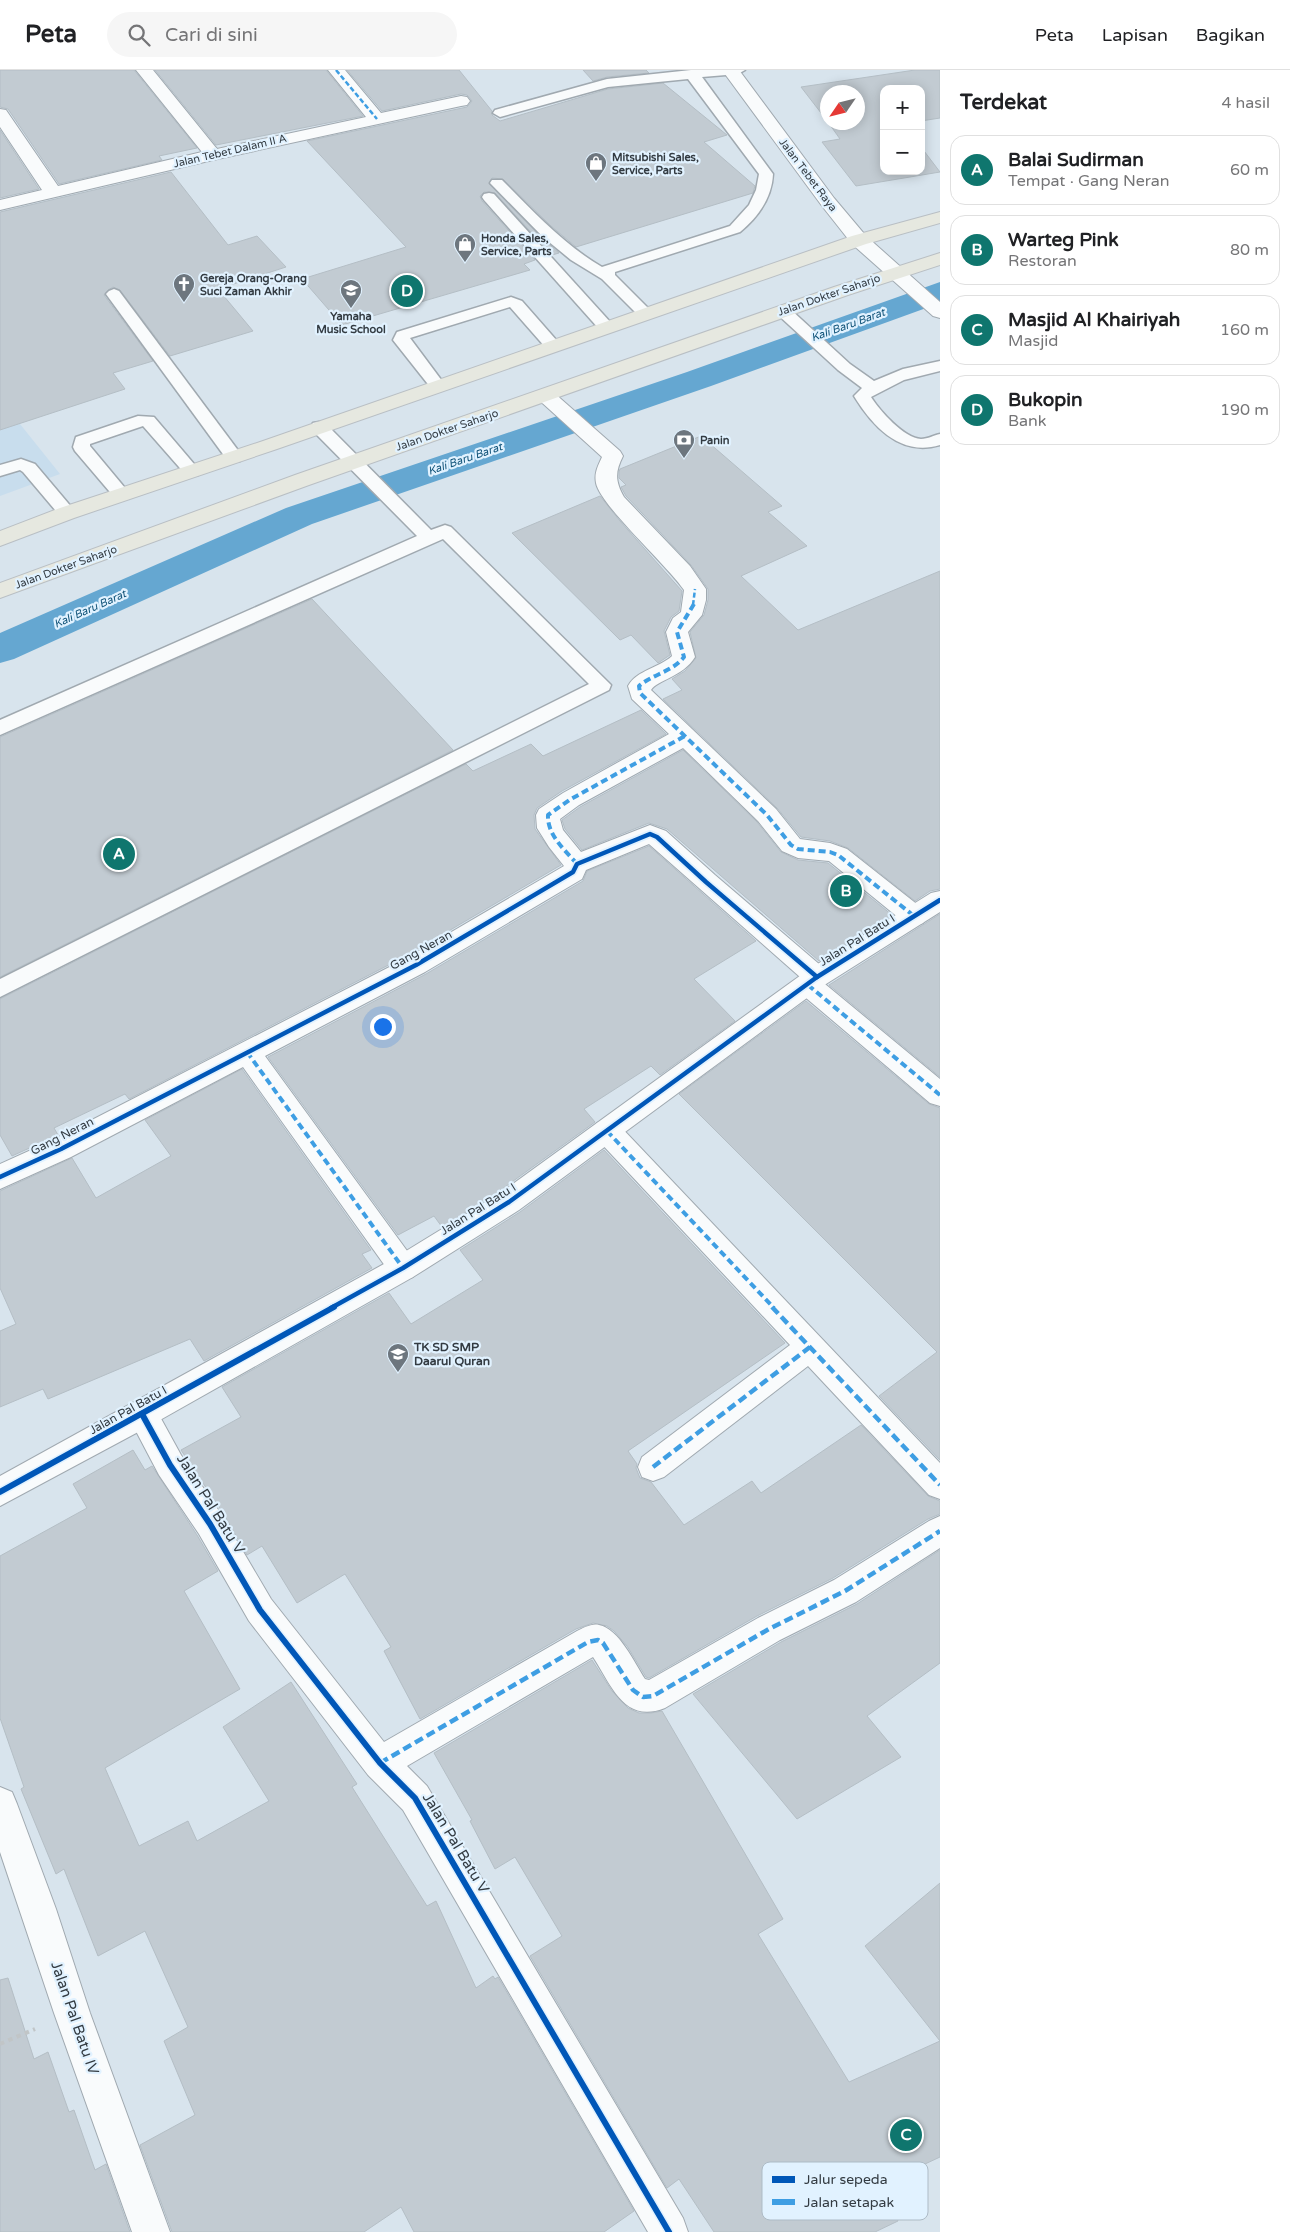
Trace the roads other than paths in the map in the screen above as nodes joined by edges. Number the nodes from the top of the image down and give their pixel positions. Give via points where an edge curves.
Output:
1 (144, 70) edge
2 (336, 70) edge
3 (730, 70) edge
4 (738, 70) edge
5 (692, 74) junction
6 (461, 100) dead end
7 (500, 113) dead end
8 (0, 114) edge
9 (377, 119) junction
10 (212, 155) junction
11 (497, 183) dead end
12 (53, 192) junction
13 (489, 197) dead end
14 (0, 205) edge
15 (940, 217) edge
16 (859, 240) junction
17 (940, 259) edge
18 (606, 276) junction
19 (901, 277) junction
20 (114, 294) dead end
21 (783, 311) junction
22 (940, 312) edge
23 (645, 313) junction
24 (606, 327) junction
25 (552, 345) junction
26 (940, 366) edge
27 (437, 385) junction
28 (872, 388) junction
29 (546, 396) junction
30 (319, 427) junction
31 (940, 439) edge
32 (270, 444) junction
33 (234, 456) junction
34 (354, 462) junction
35 (0, 471) edge
36 (192, 471) junction
37 (302, 480) junction
38 (122, 494) junction
39 (67, 513) junction
40 (428, 538) junction
41 (0, 539) edge
42 (0, 591) edge
43 (0, 728) edge
44 (685, 736) junction
45 (577, 864) junction
46 (940, 900) edge
47 (914, 916) junction
48 (812, 981) junction
49 (0, 989) edge
50 (247, 1052) junction
51 (940, 1095) edge
52 (607, 1131) junction
53 (0, 1177) edge
54 (403, 1268) junction
55 (810, 1347) junction
56 (142, 1414) junction
57 (653, 1467) dead end
58 (940, 1485) edge
59 (0, 1492) edge
60 (940, 1531) edge
61 (380, 1764) junction
62 (0, 1807) edge
63 (152, 2232) edge
64 (669, 2232) edge

1 - 10 street
2 - 9 street
3 - 4 lane
3 - 5 lane
3 - 16 street, Jalan Tebet Raya
5 - 7 lane via 607,83
5 - 18 lane via 766,174 765,188 747,220 735,229 607,270
6 - 9 street, Jalan Tebet Dalam II A
8 - 12 street
9 - 10 street, Jalan Tebet Dalam II A
10 - 12 street, Jalan Tebet Dalam II A
11 - 18 lane via 548,235
12 - 14 street, Jalan Tebet Dalam II A
13 - 24 lane
15 - 16 main road
16 - 19 street, Jalan Tebet Raya
16 - 23 main road
17 - 19 main road, Jalan Dokter Saharjo
18 - 23 lane
19 - 21 main road, Jalan Dokter Saharjo
19 - 22 street, Jalan Tebet Raya
20 - 33 lane
21 - 28 lane
21 - 29 main road, Jalan Dokter Saharjo
23 - 24 main road
24 - 25 main road
25 - 27 main road
25 - 27 lane via 511,302 403,335 401,340
26 - 28 lane via 910,373
27 - 30 main road
28 - 31 lane via 862,396 868,408 906,440 920,444
29 - 34 main road, Jalan Dokter Saharjo
29 - 44 street via 612,456 606,470 606,484 630,517 695,589 691,615 681,623 677,632 684,657 668,671 645,680 639,686 640,693
30 - 32 main road
30 - 34 lane
32 - 33 main road
32 - 37 main road
33 - 36 main road
34 - 37 main road, Jalan Dokter Saharjo
34 - 40 lane
35 - 39 lane via 21,464 29,468
36 - 38 main road
36 - 38 lane via 148,421 138,421 82,441 81,447
37 - 42 main road, Jalan Dokter Saharjo
38 - 39 main road
39 - 41 main road
40 - 43 lane
40 - 49 lane via 445,531 602,685
44 - 45 street via 548,814 546,821 550,829
44 - 47 street via 767,815 791,845 806,851 838,855
45 - 48 street, Gang Neran via 630,841 654,835
45 - 50 street, Gang Neran via 573,872 416,966
46 - 47 street, Jalan Pal Batu I
47 - 48 street, Jalan Pal Batu I
48 - 51 street
48 - 52 street, Jalan Pal Batu I
50 - 53 street, Gang Neran via 61,1149
50 - 54 street
52 - 54 street, Jalan Pal Batu I via 509,1202
52 - 55 street
54 - 56 street, Jalan Pal Batu I
55 - 57 street
55 - 58 street
56 - 59 street, Jalan Pal Batu I
56 - 61 street, Jalan Pal Batu V via 260,1610
60 - 61 street via 852,1586 768,1629 653,1696 643,1697 633,1690 603,1643 598,1640 588,1642
61 - 64 street, Jalan Pal Batu V via 415,1798
62 - 63 street, Jalan Pal Batu IV

